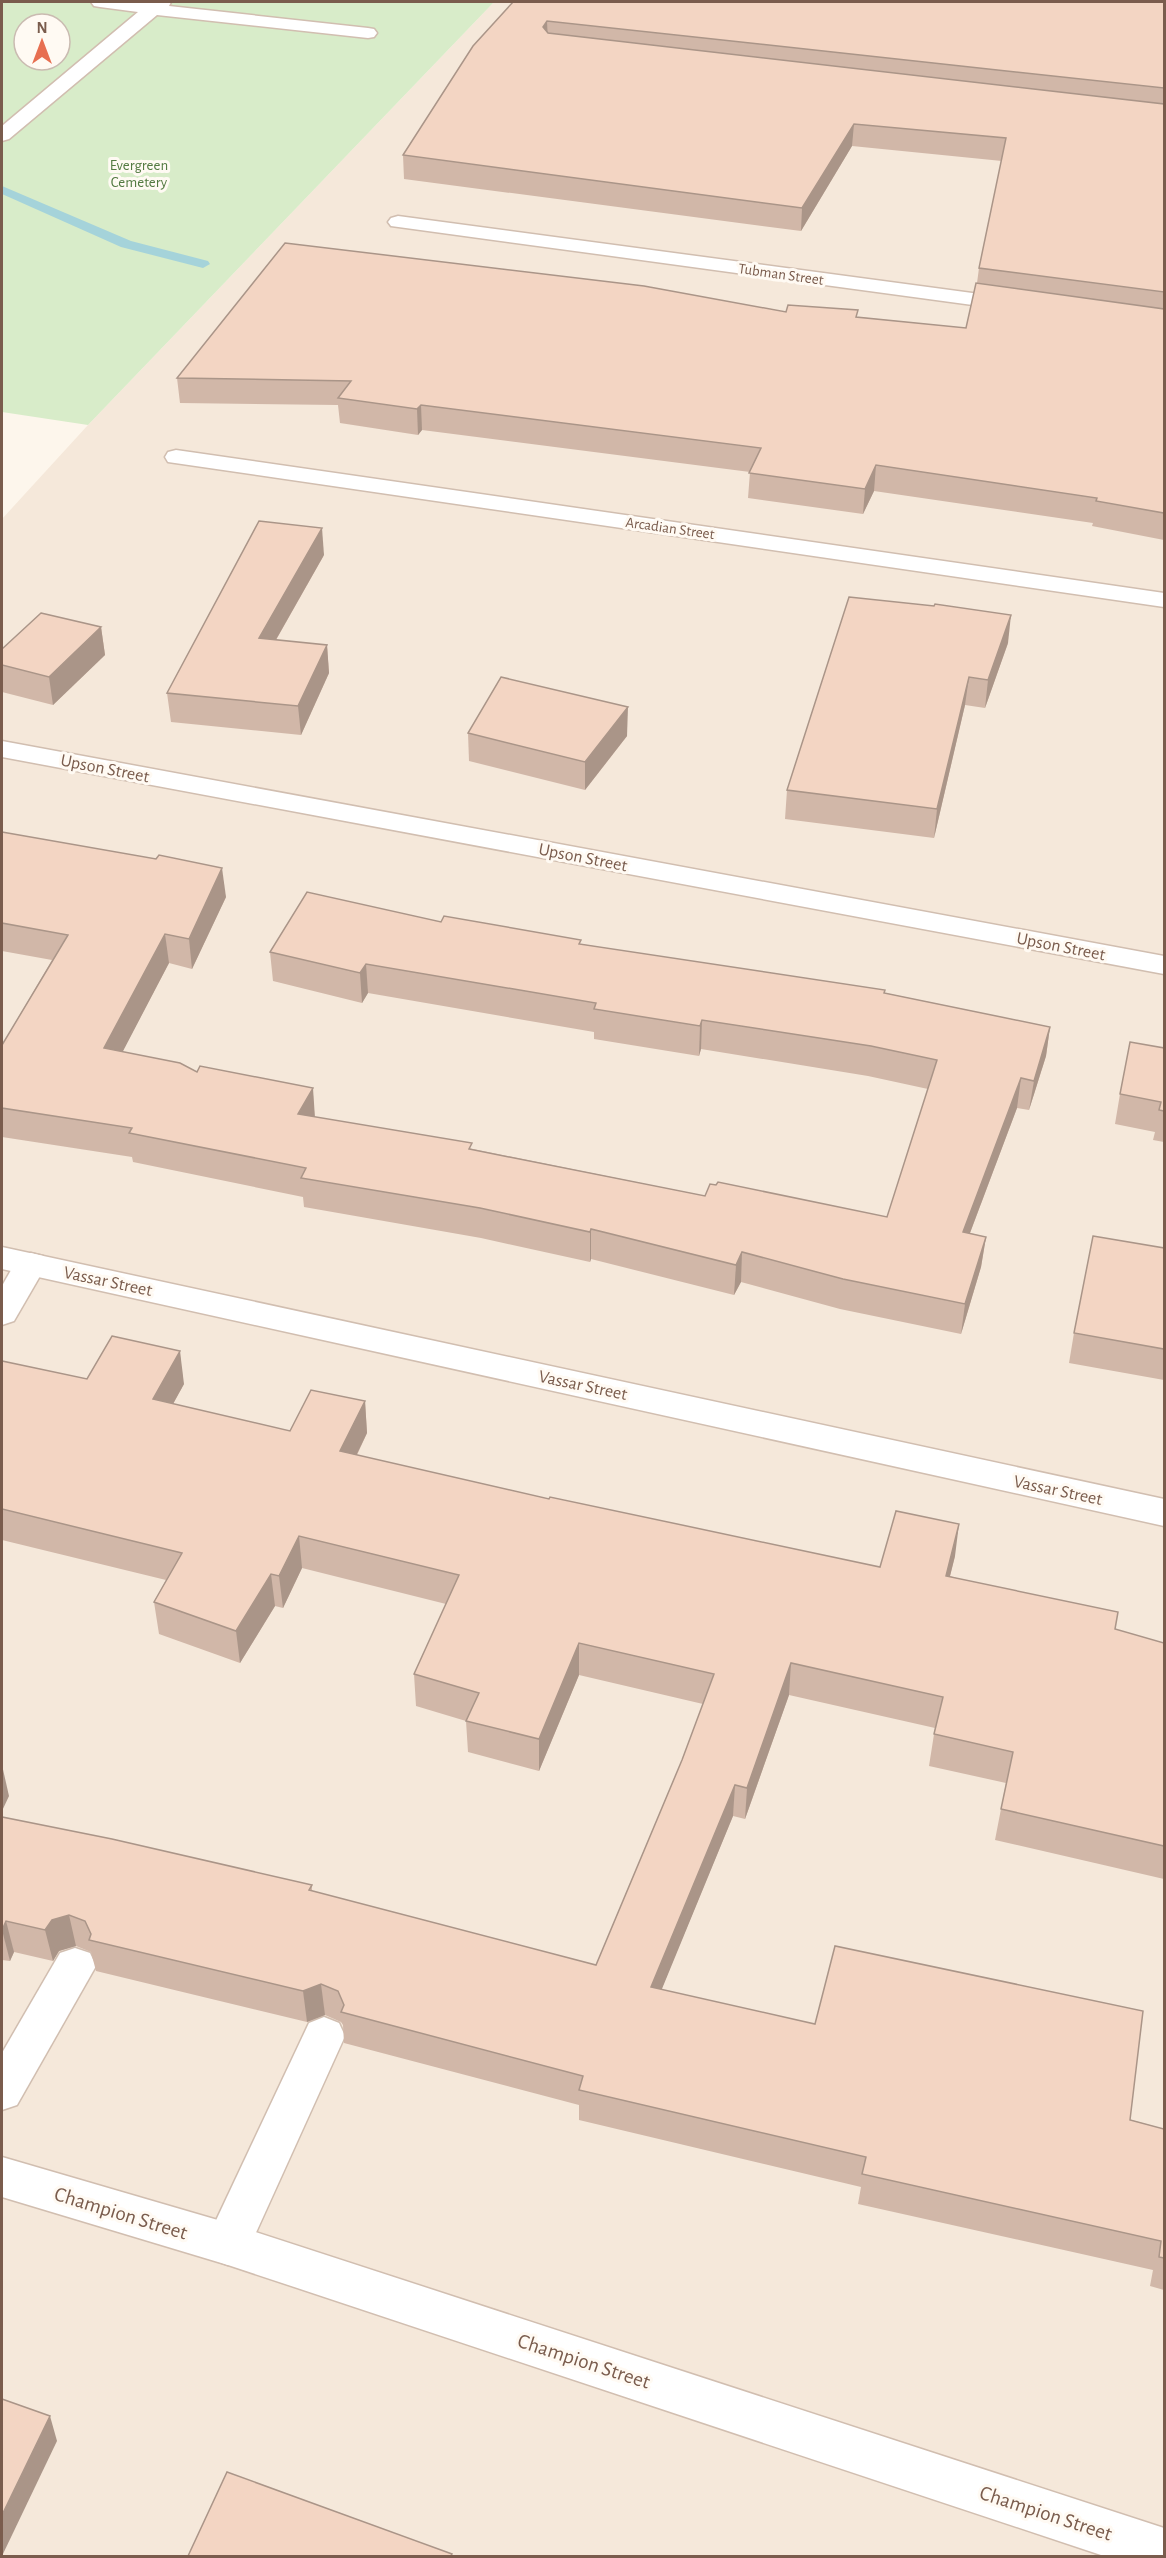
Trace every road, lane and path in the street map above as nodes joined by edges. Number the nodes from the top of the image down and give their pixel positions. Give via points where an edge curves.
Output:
1 (100, 2) edge
2 (158, 5) edge
3 (368, 33) dead end
4 (2, 135) edge
5 (398, 222) dead end
6 (1035, 308) edge
7 (176, 457) dead end
8 (1164, 600) edge
9 (2, 749) edge
10 (1164, 965) edge
11 (16, 1261) edge
12 (2, 1313) edge
13 (1164, 1513) edge
14 (75, 1966) dead end
15 (324, 2036) dead end
16 (2, 2091) edge
17 (2, 2177) edge
18 (228, 2244) junction
19 (1164, 2552) edge

1 - 2 street
2 - 3 street
2 - 4 street
5 - 6 street, Tubman Street
7 - 8 street, Arcadian Street
9 - 10 street, Upson Street
11 - 12 street
11 - 13 street, Vassar Street
14 - 16 street
15 - 18 street
17 - 18 street, Champion Street
18 - 19 street, Champion Street

